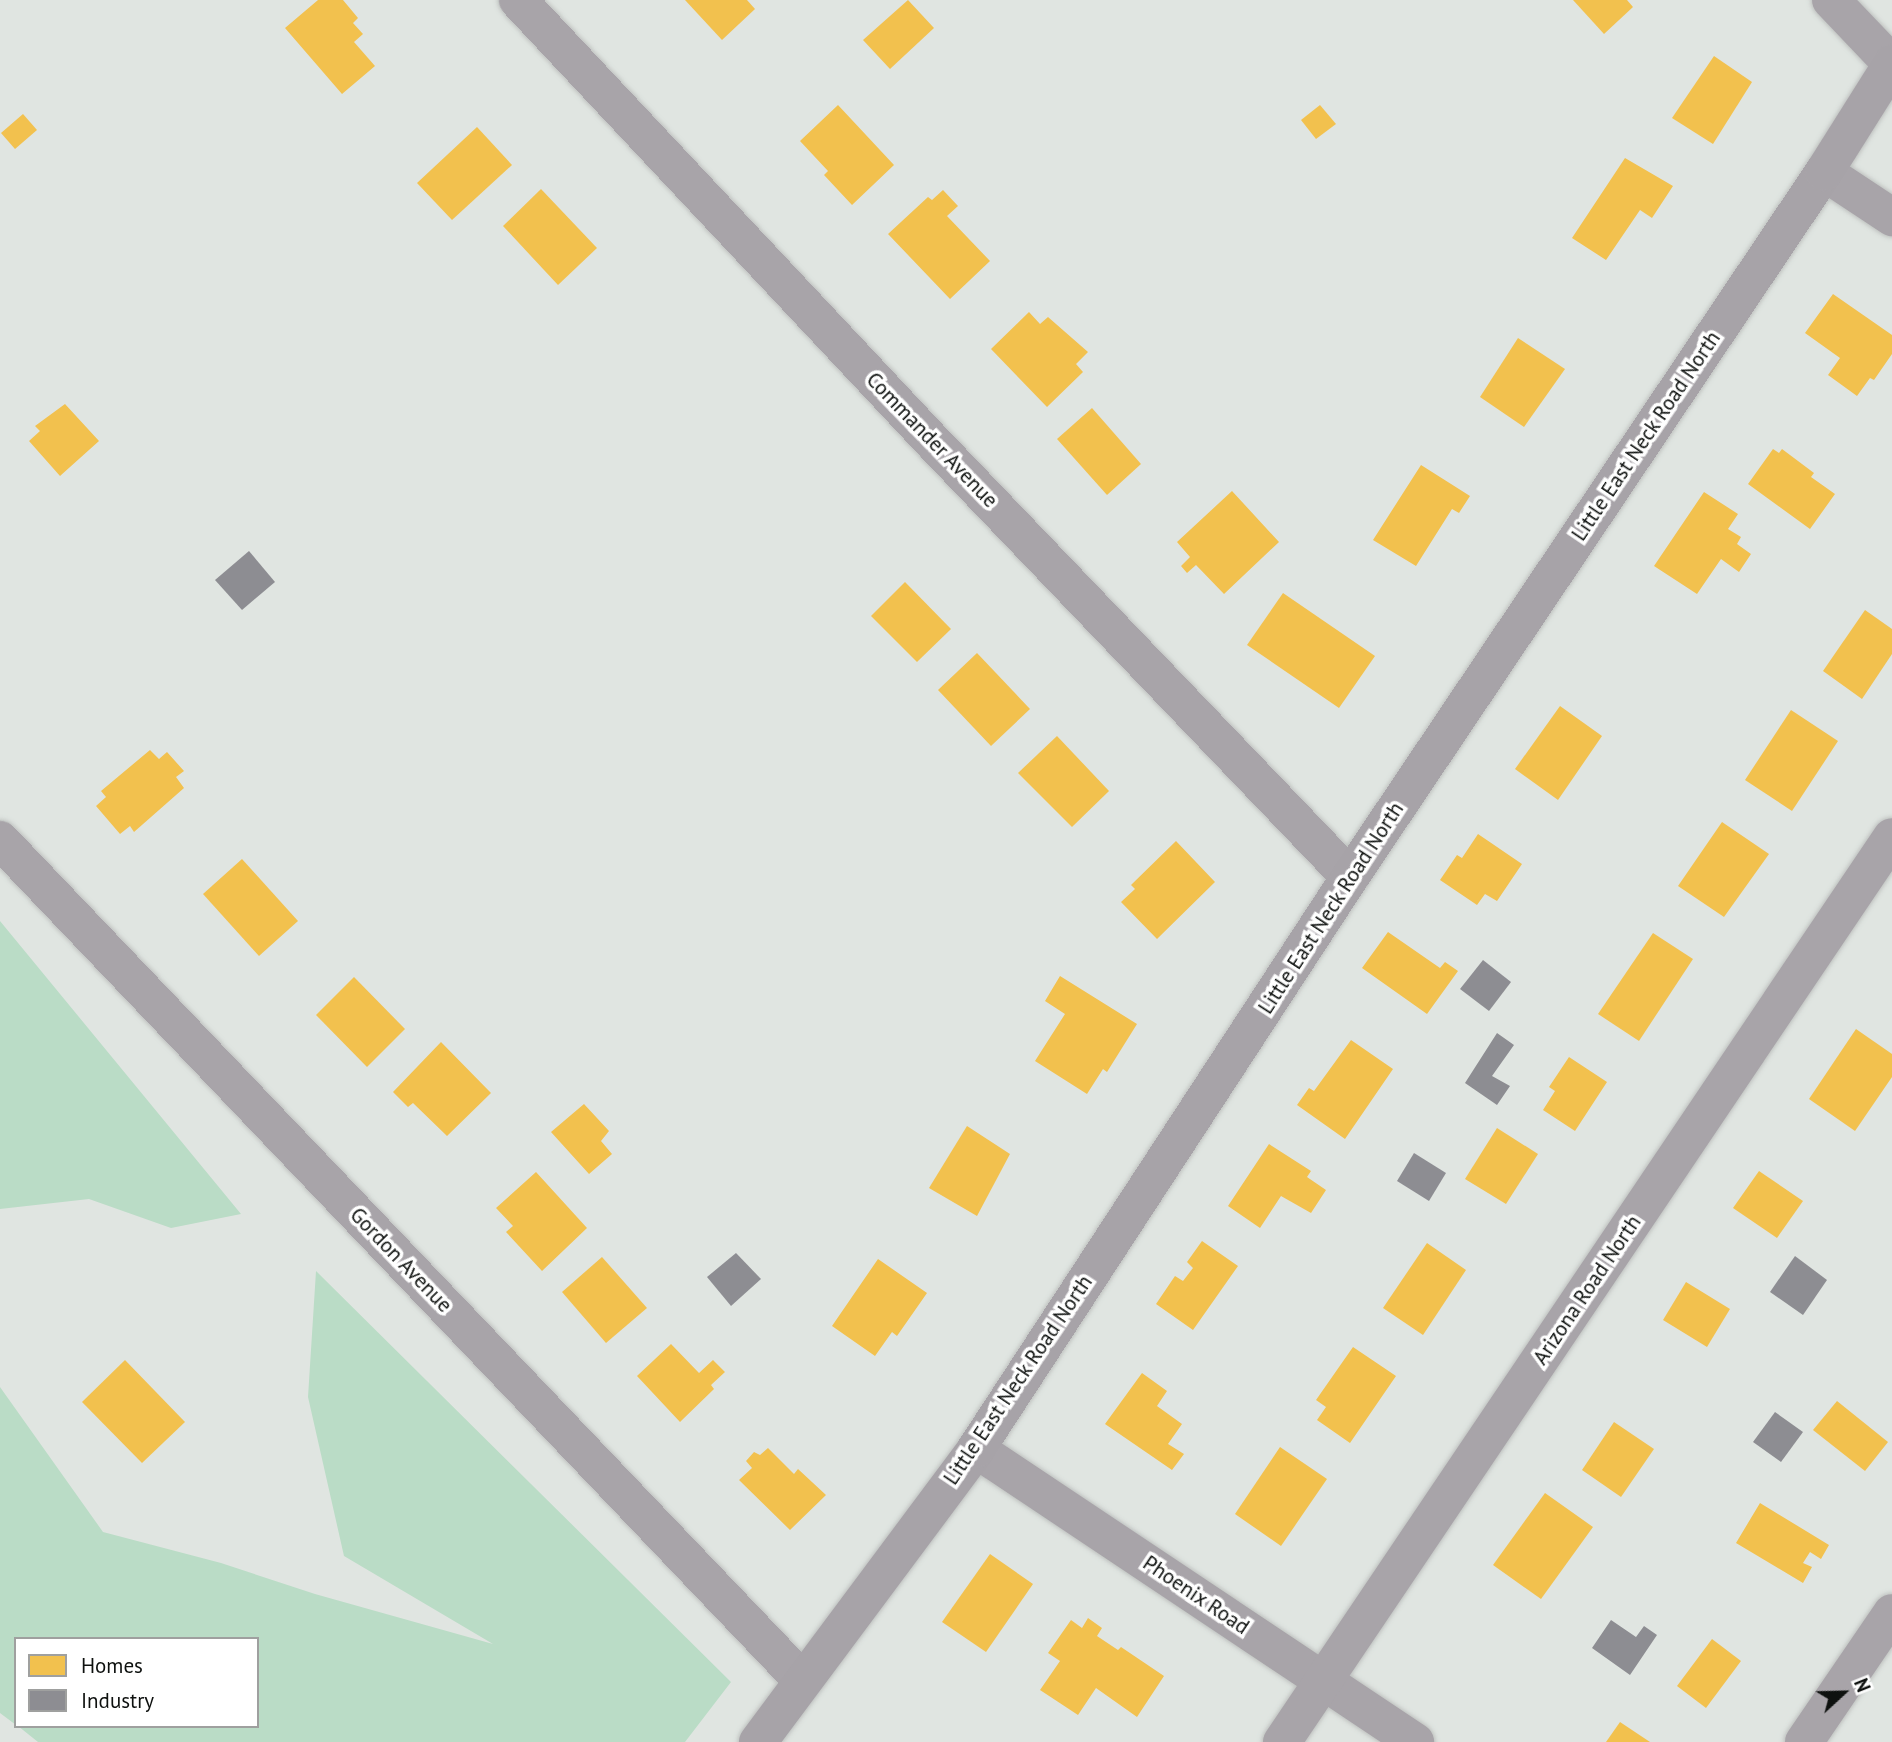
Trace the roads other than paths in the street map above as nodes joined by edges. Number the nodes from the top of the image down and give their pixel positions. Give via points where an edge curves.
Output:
1 (518, 0) edge
2 (1831, 0) edge
3 (1892, 64) edge
4 (1824, 172) junction
5 (1892, 217) edge
6 (1892, 837) edge
7 (0, 840) edge
8 (1350, 877) junction
9 (976, 1449) junction
10 (1892, 1613) edge
11 (801, 1679) junction
12 (1325, 1680) junction
13 (758, 1742) edge
14 (1282, 1742) edge
15 (1415, 1742) edge
16 (1804, 1742) edge

1 - 8 street, Commander Avenue
2 - 3 street
3 - 4 main road, Little East Neck Road North
4 - 5 street
4 - 8 main road, Little East Neck Road North
6 - 12 street, Arizona Road North
7 - 11 street, Gordon Avenue
8 - 9 main road, Little East Neck Road North
9 - 11 main road, Little East Neck Road North
9 - 12 street, Phoenix Road
10 - 16 street
11 - 13 main road, Little East Neck Road North
12 - 14 street, Arizona Road North
12 - 15 street, Phoenix Road

